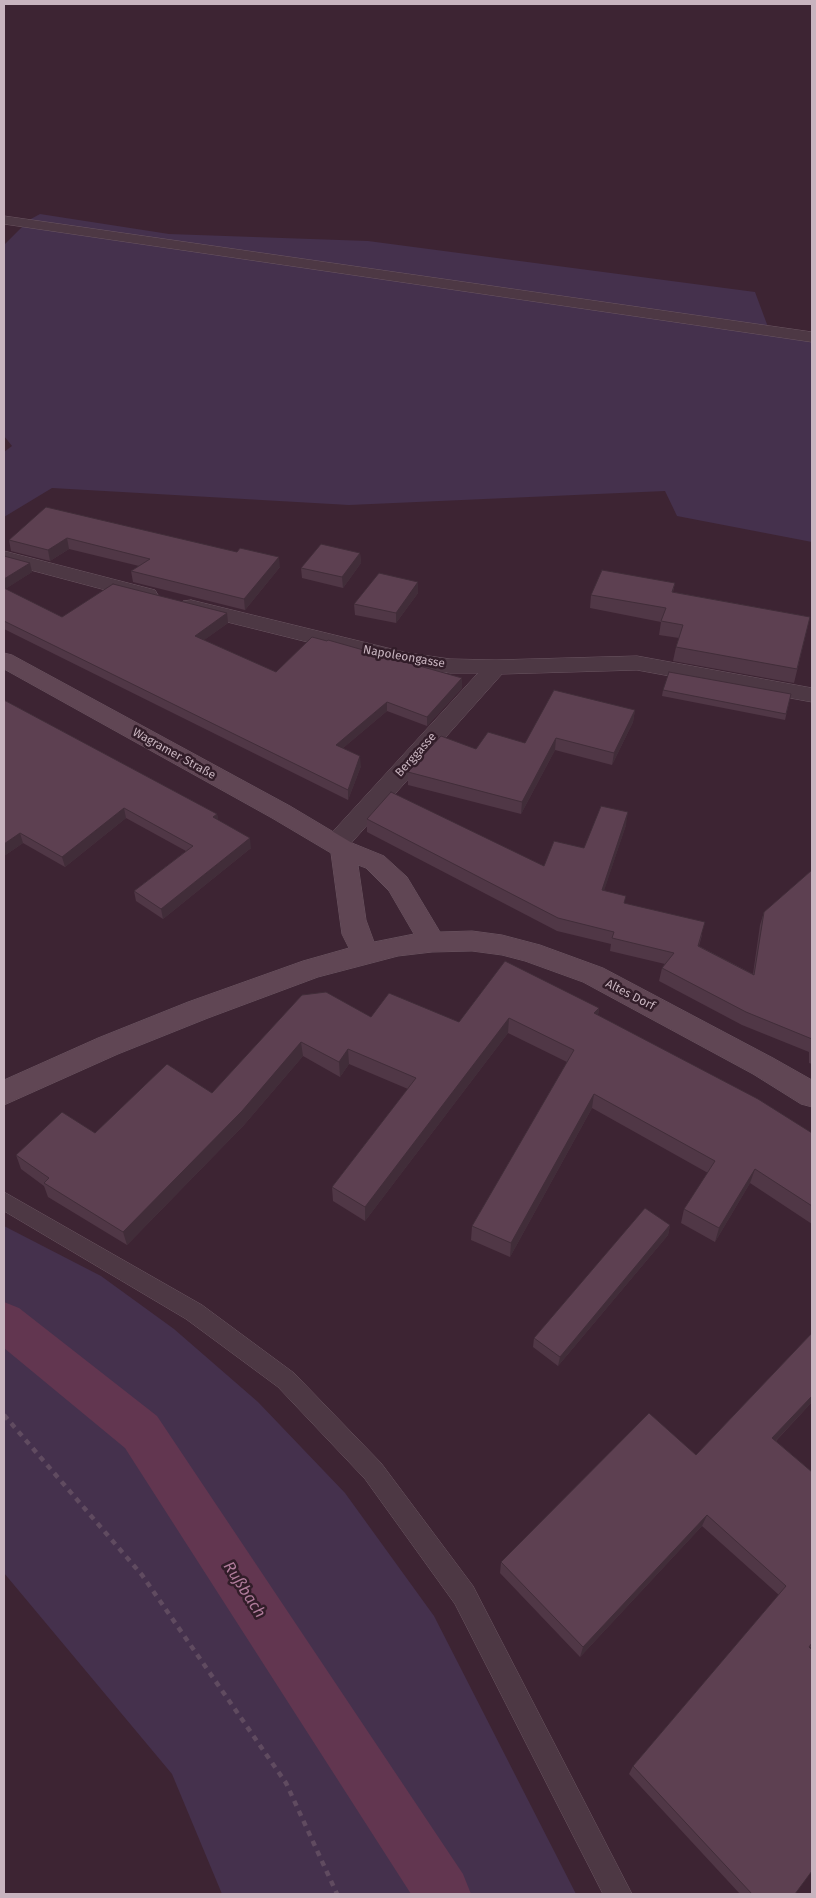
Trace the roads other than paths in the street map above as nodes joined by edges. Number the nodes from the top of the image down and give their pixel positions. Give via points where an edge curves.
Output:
1 (4, 220) edge
2 (812, 337) edge
3 (4, 557) edge
4 (4, 660) edge
5 (496, 667) junction
6 (812, 696) edge
7 (339, 846) junction
8 (432, 942) junction
9 (366, 954) junction
10 (4, 1093) edge
11 (812, 1095) edge
12 (4, 1201) edge
13 (618, 1894) edge

1 - 2 street
3 - 5 street, Napoleongasse via 408,660 450,666
4 - 7 main road, Wagramer Straße
5 - 6 street, Napoleongasse via 637,663
5 - 7 street, Berggasse
7 - 8 main road, Wagramer Straße via 365,856 386,871 406,896
7 - 9 main road via 356,934
8 - 9 main road, Altes Dorf
8 - 11 main road, Altes Dorf via 472,941 502,945 584,972 636,997
9 - 10 main road, Altes Dorf via 314,968 198,1010
12 - 13 lane via 194,1312 286,1380 373,1471 464,1595

